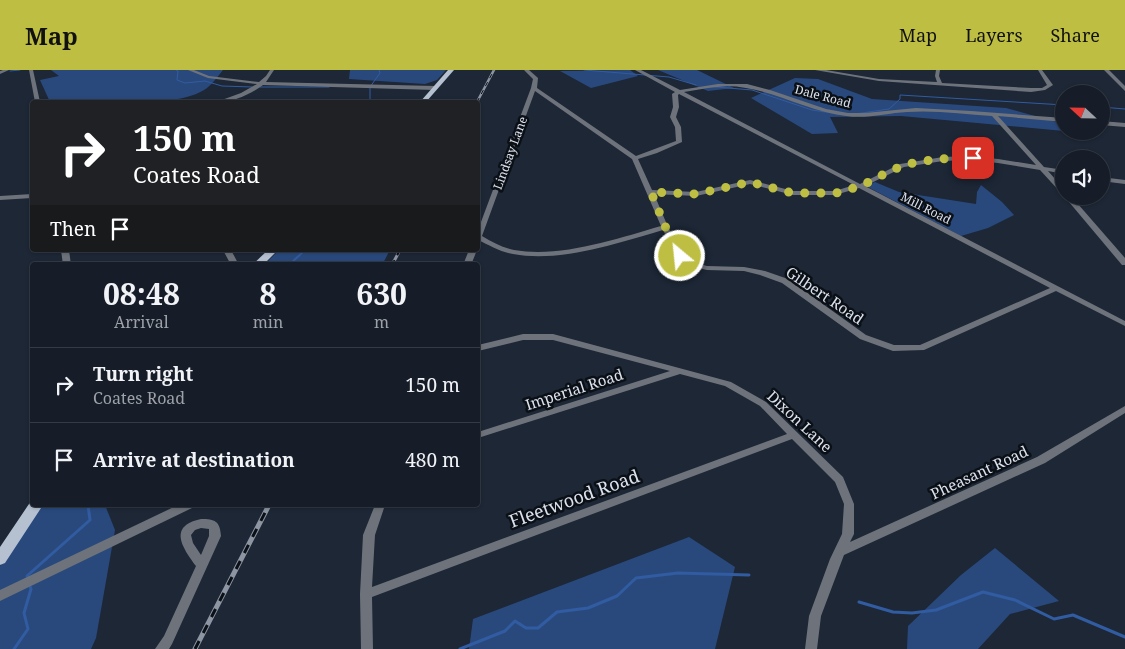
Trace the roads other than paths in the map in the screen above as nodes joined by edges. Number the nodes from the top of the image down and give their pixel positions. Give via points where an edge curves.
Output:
1 (7, 70) edge
2 (31, 70) edge
3 (190, 70) edge
4 (272, 70) edge
5 (451, 70) edge
6 (526, 70) edge
7 (637, 70) edge
8 (817, 70) edge
9 (863, 70) edge
10 (938, 70) edge
11 (1040, 70) edge
12 (1106, 70) edge
13 (0, 73) edge
14 (862, 77) junction
15 (260, 83) junction
16 (941, 85) junction
17 (435, 88) junction
18 (534, 88) junction
19 (1125, 89) edge
20 (679, 92) junction
21 (38, 100) edge
22 (226, 100) edge
23 (425, 100) edge
24 (834, 113) joint
25 (994, 115) junction
26 (1055, 119) edge
27 (1110, 124) edge
28 (1125, 125) edge
29 (635, 158) junction
30 (1041, 168) junction
31 (1055, 170) edge
32 (1110, 180) edge
33 (1125, 182) edge
34 (1055, 183) edge
35 (861, 186) junction
36 (651, 192) junction
37 (30, 196) edge
38 (0, 198) edge
39 (1075, 205) edge
40 (665, 226) junction
41 (480, 233) edge
42 (480, 239) edge
43 (271, 252) edge
44 (260, 262) edge
45 (1125, 263) edge
46 (1056, 288) junction
47 (1125, 324) edge
48 (480, 348) edge
49 (680, 371) junction
50 (1125, 410) edge
51 (480, 434) edge
52 (794, 435) junction
53 (35, 507) edge
54 (184, 507) edge
55 (379, 507) edge
56 (839, 552) junction
57 (0, 559) edge
58 (202, 565) dead end
59 (366, 594) junction
60 (0, 596) edge
61 (161, 649) edge
62 (368, 649) edge
63 (811, 649) edge

1 - 13 street
2 - 21 street
3 - 15 street via 208,77
4 - 15 street
5 - 17 main road
6 - 18 street via 536,79
7 - 20 street, Mill Road
8 - 14 street
9 - 14 street
10 - 16 street
11 - 16 street via 1050,83 1043,89
12 - 19 street
14 - 16 street
15 - 17 street
15 - 22 street via 252,90
17 - 23 main road
18 - 29 street
18 - 41 street, Lindsay Lane
20 - 24 street, Dale Road via 707,85 743,86
20 - 29 street via 675,94 673,117 678,127 679,142
20 - 35 street, Mill Road
24 - 25 street, Dale Road via 867,116 904,110 937,110
25 - 26 street, Dale Road
25 - 30 street
27 - 28 street
29 - 36 street, Gilbert Road
30 - 31 street
30 - 34 street
30 - 35 street via 983,159 937,159 902,165
32 - 33 street
35 - 36 street via 836,193 804,194 750,182 696,194
35 - 46 street, Mill Road
36 - 40 street, Gilbert Road
37 - 38 street
39 - 45 street
40 - 42 street via 621,240 533,253 515,252
40 - 46 street, Gilbert Road via 681,258 688,263 708,268 744,269 785,281 863,337 893,348 921,348
43 - 44 main road
46 - 47 street, Mill Road
48 - 49 street, Dixon Lane via 523,337 553,337
49 - 51 street, Imperial Road
49 - 52 street, Dixon Lane via 734,388 763,404
50 - 56 street, Pheasant Road via 1041,460
52 - 56 street, Dixon Lane via 839,480 845,492 850,516 848,534
52 - 59 street, Fleetwood Road
53 - 57 main road
54 - 60 street
55 - 59 street via 368,535
56 - 63 street, Dixon Lane via 815,616
58 - 61 street
59 - 62 street

